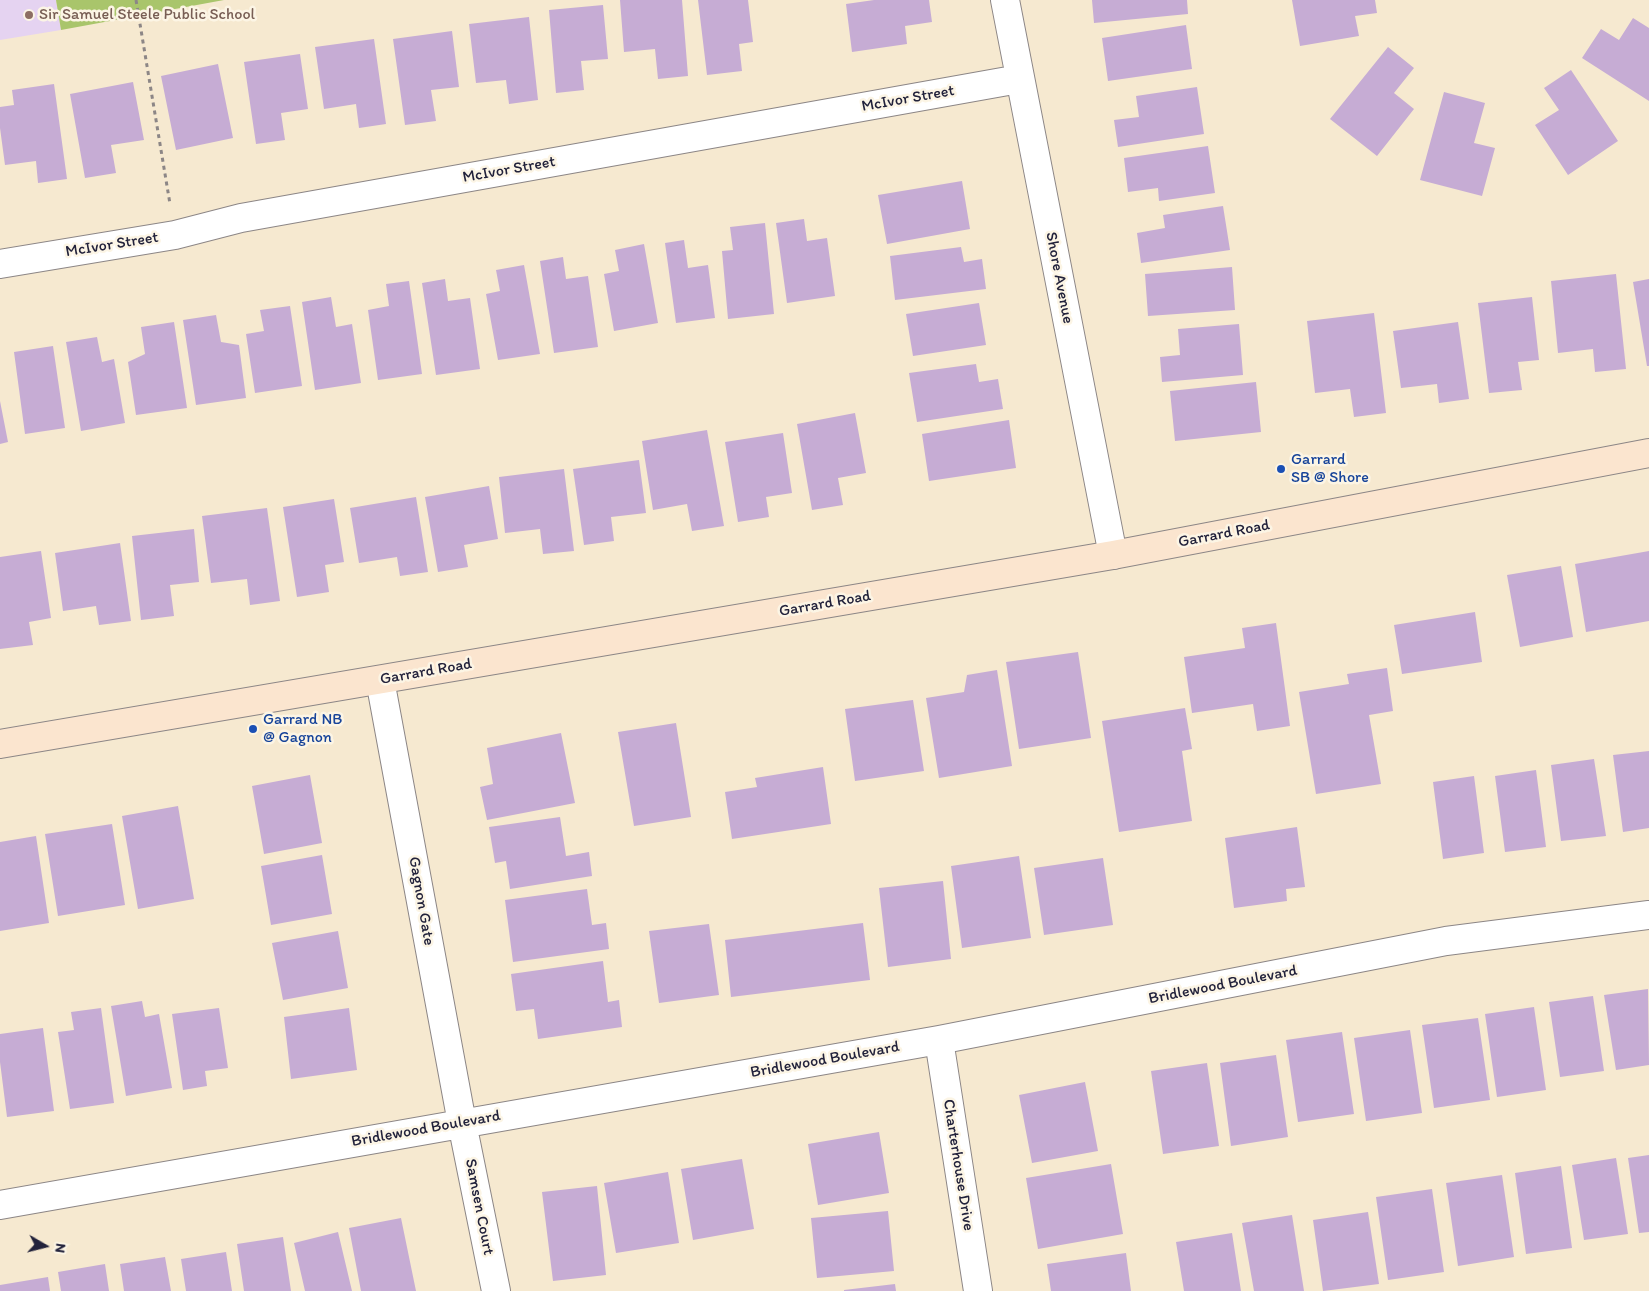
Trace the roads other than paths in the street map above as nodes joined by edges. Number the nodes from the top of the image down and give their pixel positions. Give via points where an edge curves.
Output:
1 (1005, 0) edge
2 (1019, 79) junction
3 (0, 264) edge
4 (1649, 453) edge
5 (1113, 555) junction
6 (380, 680) junction
7 (0, 744) edge
8 (1649, 915) edge
9 (939, 1040) junction
10 (462, 1123) junction
11 (0, 1205) edge
12 (496, 1291) edge
13 (978, 1291) edge

1 - 2 street, Shore Avenue
2 - 3 street, McIvor Street via 241,218 175,235
2 - 5 street, Shore Avenue
4 - 5 street, Garrard Road
5 - 6 street, Garrard Road
6 - 7 street, Garrard Road
6 - 10 street, Gagnon Gate
8 - 9 street, Bridlewood Boulevard via 1446,941
9 - 10 street, Bridlewood Boulevard
9 - 13 street, Charterhouse Drive
10 - 11 street, Bridlewood Boulevard
10 - 12 street, Samsen Court

